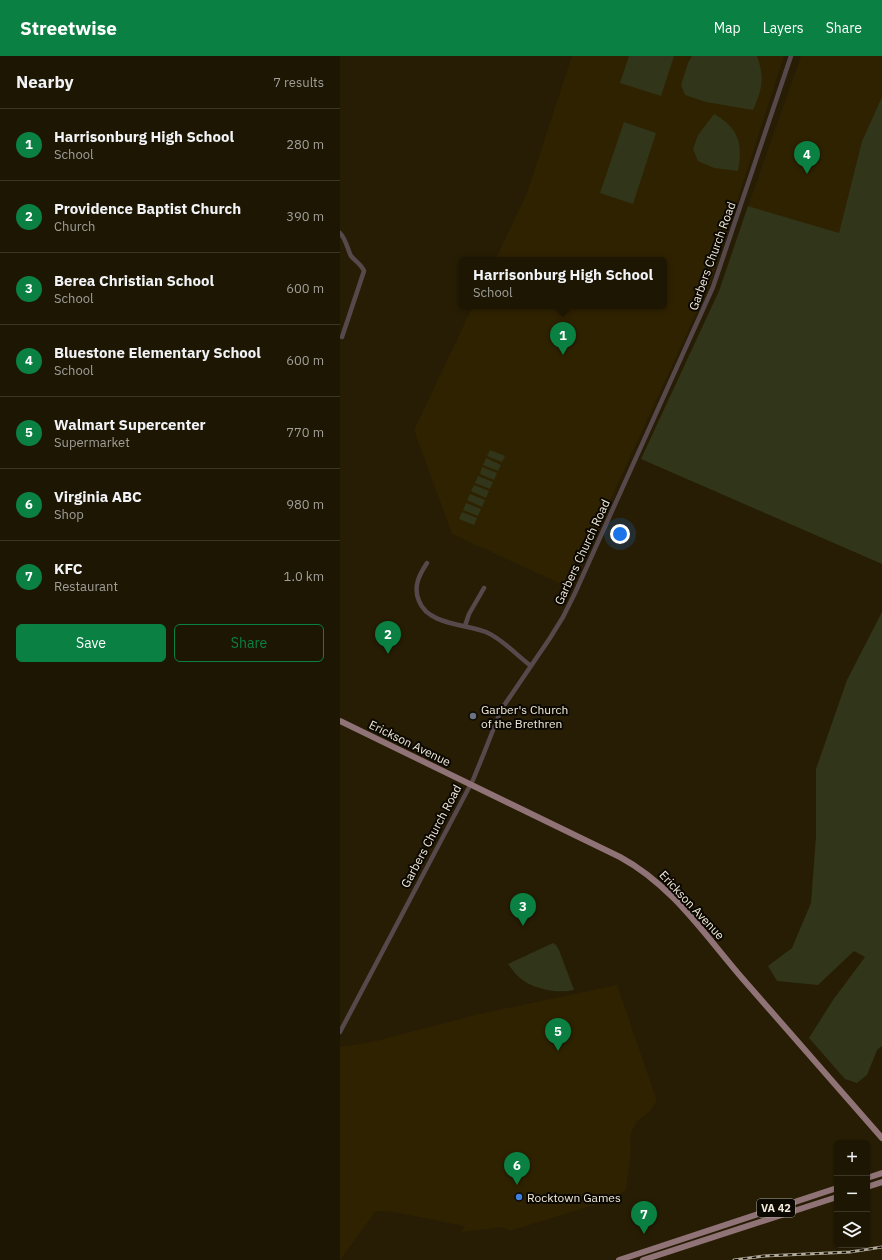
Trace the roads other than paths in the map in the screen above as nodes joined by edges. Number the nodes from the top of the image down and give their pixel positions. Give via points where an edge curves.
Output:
1 (790, 56) edge
2 (340, 233) edge
3 (342, 337) dead end
4 (427, 563) dead end
5 (484, 588) dead end
6 (465, 626) junction
7 (531, 666) junction
8 (340, 721) edge
9 (470, 785) junction
10 (340, 1032) edge
11 (882, 1138) edge
12 (882, 1173) edge
13 (870, 1177) edge
14 (882, 1182) edge
15 (870, 1186) edge
16 (834, 1189) edge
17 (834, 1198) edge
18 (619, 1260) edge
19 (643, 1260) edge

1 - 7 street, Garbers Church Road via 726,250 704,308 570,605
2 - 3 street via 351,255 364,270
4 - 6 street via 416,587 421,606 436,618
5 - 6 street
6 - 7 street via 481,630 496,638
7 - 9 street, Garbers Church Road via 501,710
8 - 9 main road, Erickson Avenue
9 - 10 street, Garbers Church Road
9 - 11 main road, Erickson Avenue via 620,857 658,882
12 - 13 main road
14 - 15 main road
16 - 18 main road, VA 42
17 - 19 main road, VA 42

